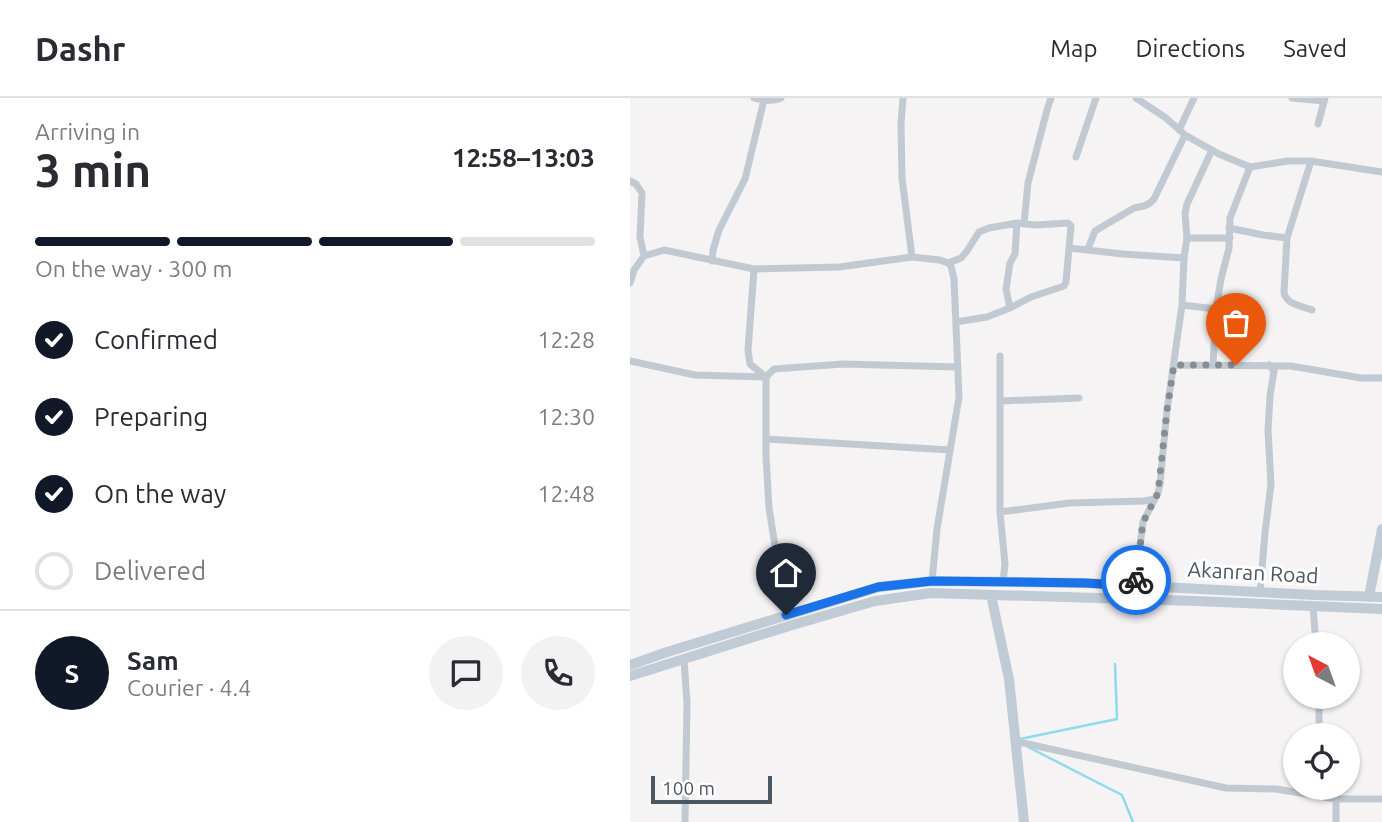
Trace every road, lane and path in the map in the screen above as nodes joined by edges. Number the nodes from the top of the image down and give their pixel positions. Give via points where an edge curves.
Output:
1 (754, 98) edge
2 (781, 98) edge
3 (903, 98) edge
4 (1051, 98) edge
5 (1096, 98) edge
6 (1136, 98) edge
7 (1194, 98) edge
8 (1292, 98) edge
9 (1324, 99) edge
10 (764, 100) junction
11 (1318, 124) dead end
12 (1182, 133) junction
13 (1212, 150) junction
14 (1076, 157) dead end
15 (1311, 161) junction
16 (1250, 167) junction
17 (1382, 172) edge
18 (630, 181) edge
19 (1021, 223) junction
20 (1229, 228) junction
21 (1187, 238) junction
22 (1230, 238) junction
23 (1287, 238) junction
24 (1069, 248) junction
25 (1088, 249) junction
26 (644, 256) junction
27 (912, 257) junction
28 (1185, 258) junction
29 (712, 261) junction
30 (948, 263) junction
31 (754, 269) junction
32 (630, 284) edge
33 (1182, 305) junction
34 (1010, 308) junction
35 (1216, 309) junction
36 (1312, 310) dead end
37 (956, 322) junction
38 (1000, 356) dead end
39 (630, 361) edge
40 (1174, 365) junction
41 (1213, 365) junction
42 (1269, 365) junction
43 (958, 367) junction
44 (766, 377) junction
45 (1382, 378) edge
46 (1079, 398) dead end
47 (1001, 401) junction
48 (766, 439) junction
49 (950, 450) junction
50 (1155, 499) junction
51 (1000, 513) junction
52 (1382, 529) edge
53 (932, 581) junction
54 (1003, 582) junction
55 (1030, 582) junction
56 (1135, 586) junction
57 (1261, 592) junction
58 (990, 594) junction
59 (1028, 596) junction
60 (1369, 597) junction
61 (1382, 597) edge
62 (1313, 607) junction
63 (1382, 609) edge
64 (786, 615) junction
65 (1315, 632) edge
66 (684, 659) junction
67 (630, 666) edge
68 (630, 676) edge
69 (1014, 741) junction
70 (1283, 790) edge
71 (1360, 799) edge
72 (1382, 799) edge
73 (1336, 800) edge
74 (685, 822) edge
75 (1024, 822) edge
76 (1336, 822) edge

1 - 10 street
2 - 10 street
3 - 27 street via 902,178
4 - 19 street
5 - 14 street
6 - 12 street
7 - 12 street
8 - 9 street
9 - 11 street
10 - 29 street via 745,180 719,230
12 - 13 street
12 - 25 street via 1154,199 1096,231
13 - 16 street
13 - 21 street via 1187,204
15 - 16 street
15 - 17 street
15 - 23 street
16 - 20 street
18 - 26 street via 642,193
19 - 24 street via 1068,223
19 - 30 street via 979,232 967,251
19 - 34 street via 1006,289
20 - 22 street
20 - 23 street
21 - 22 street
21 - 28 street
22 - 35 street
23 - 36 street via 1284,298
24 - 25 street
24 - 34 street via 1064,286
25 - 28 street
26 - 29 street via 664,250
26 - 32 street
27 - 30 street
27 - 31 street via 839,267
28 - 33 street
29 - 31 street
30 - 37 street via 954,279
31 - 44 street via 748,350 750,364
33 - 35 street
33 - 40 street
34 - 37 street
35 - 41 street
37 - 43 street
38 - 47 street
39 - 44 street via 695,376
40 - 41 street
40 - 50 street
41 - 42 street
42 - 45 street
42 - 57 street via 1274,371 1268,430 1272,484
43 - 44 street via 843,364 774,369
43 - 49 street via 959,397
44 - 48 street
46 - 47 street
47 - 51 street
48 - 49 street
48 - 64 street via 769,508
49 - 53 street
50 - 51 street via 1069,503
50 - 56 street via 1143,522
51 - 54 street
52 - 60 main road
53 - 54 main road, Akanran Road
53 - 64 main road, Akanran Road via 878,587
54 - 55 main road, Akanran Road
55 - 56 main road, Akanran Road
55 - 59 main road
56 - 57 main road, Akanran Road
57 - 60 main road, Akanran Road
58 - 59 main road, Akanran Road
58 - 66 main road, Akanran Road via 931,593 875,601
58 - 69 main road via 1009,679
59 - 62 main road, Akanran Road
60 - 61 main road, Akanran Road
62 - 63 main road, Akanran Road
62 - 65 street
64 - 67 main road, Akanran Road
66 - 68 main road, Akanran Road
66 - 74 street
69 - 70 street via 1226,788
69 - 75 main road
71 - 72 street
73 - 76 street

